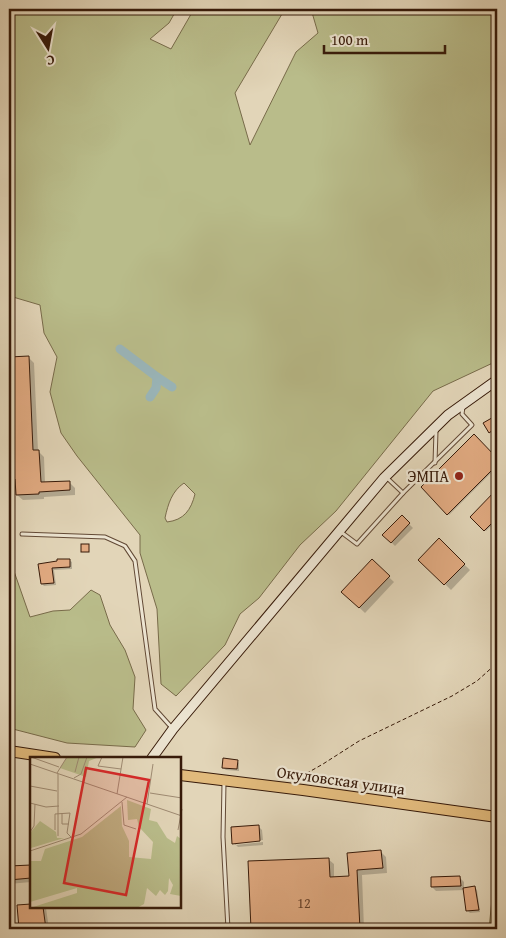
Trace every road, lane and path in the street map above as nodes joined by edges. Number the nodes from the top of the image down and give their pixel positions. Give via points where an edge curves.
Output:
1 (497, 380) edge
2 (463, 403) junction
3 (436, 426) junction
4 (435, 463) junction
5 (385, 476) junction
6 (403, 493) junction
7 (339, 530) junction
8 (22, 534) dead end
9 (497, 663) edge
10 (173, 729) junction
11 (9, 751) edge
12 (48, 757) edge
13 (153, 757) edge
14 (181, 775) edge
15 (224, 780) junction
16 (293, 781) dead end
17 (497, 817) edge
18 (228, 929) edge

1 - 2 main road
2 - 3 main road
2 - 4 lane via 462,414 472,425
3 - 4 lane
3 - 5 main road
4 - 6 lane
5 - 6 lane
5 - 7 main road
6 - 7 lane via 357,544
7 - 10 main road
8 - 10 lane via 105,537 124,546 135,561 155,709
9 - 16 path via 477,681 452,696 359,741
10 - 13 main road
11 - 12 main road
14 - 15 main road, Окуловская улица
15 - 17 main road, Окуловская улица
15 - 18 lane via 223,837

